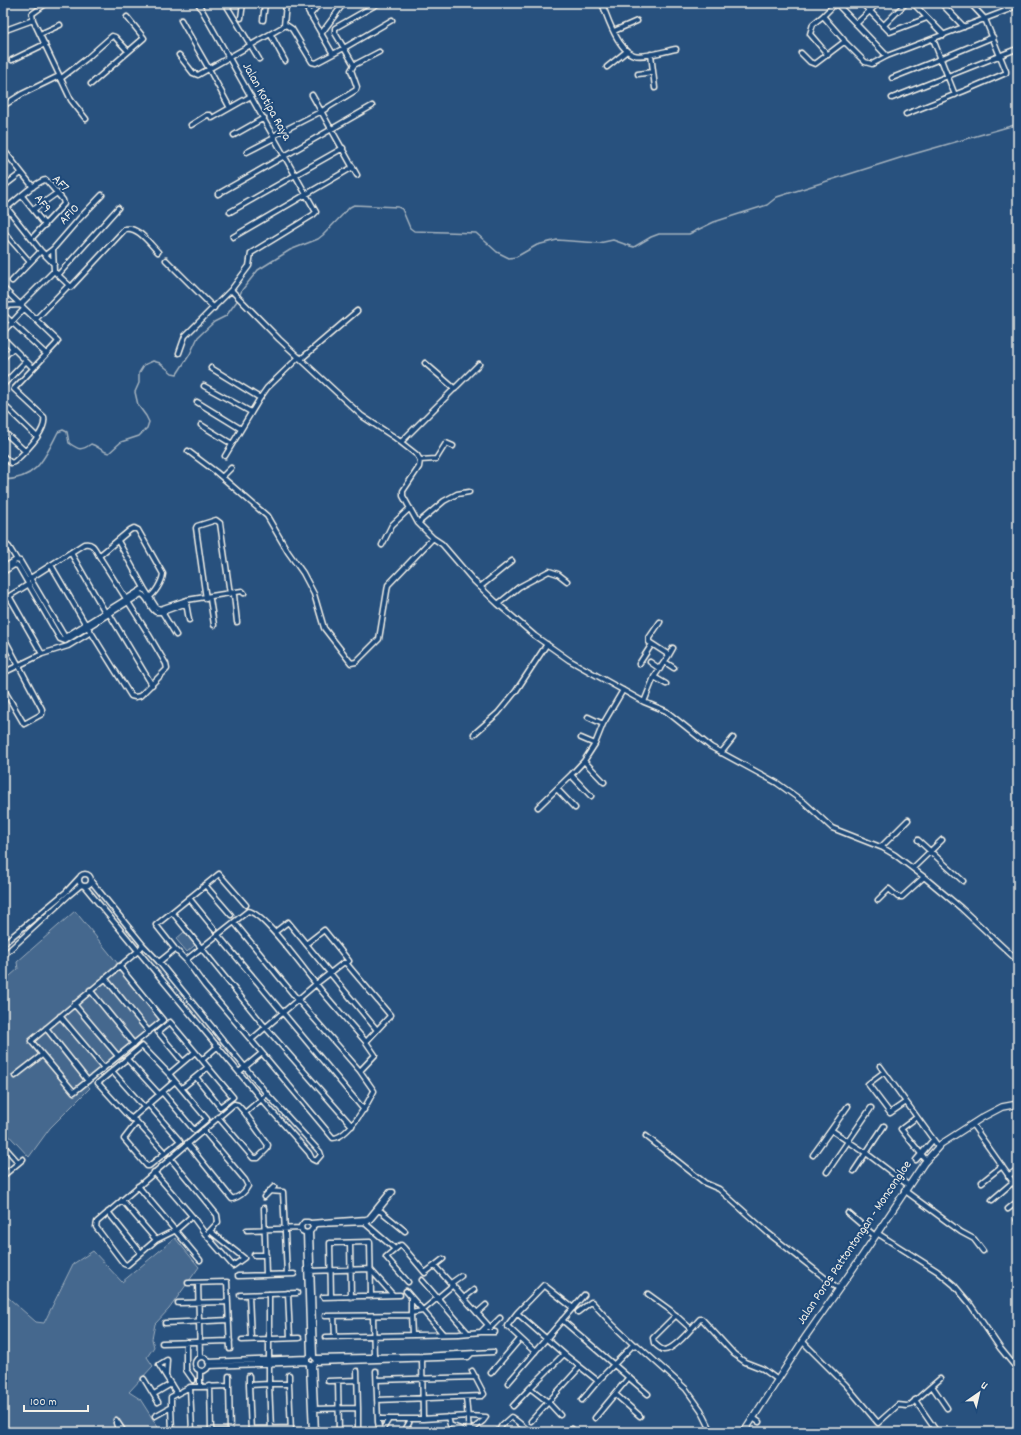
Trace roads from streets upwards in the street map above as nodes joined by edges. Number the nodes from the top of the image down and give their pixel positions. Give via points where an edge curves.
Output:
1 (47, 3) edge
2 (198, 3) edge
3 (225, 3) edge
4 (243, 3) edge
5 (266, 3) edge
6 (286, 3) edge
7 (306, 3) edge
8 (320, 3) edge
9 (344, 3) edge
10 (379, 3) edge
11 (602, 3) edge
12 (836, 3) edge
13 (862, 3) edge
14 (878, 3) edge
15 (906, 3) edge
16 (913, 3) edge
17 (941, 3) edge
18 (970, 3) edge
19 (1001, 3) edge
20 (1018, 4) edge
21 (1008, 10) junction
22 (870, 11) junction
23 (310, 15) junction
24 (823, 16) junction
25 (126, 17) dead end
26 (240, 18) dead end
27 (927, 18) junction
28 (985, 19) junction
29 (33, 20) junction
30 (181, 20) dead end
31 (263, 20) dead end
32 (392, 20) dead end
33 (637, 21) dead end
34 (856, 24) junction
35 (60, 25) dead end
36 (285, 26) junction
37 (883, 26) junction
38 (964, 27) junction
39 (3, 31) edge
40 (614, 31) junction
41 (40, 34) junction
42 (321, 34) junction
43 (271, 35) junction
44 (944, 35) junction
45 (993, 37) junction
46 (933, 39) junction
47 (844, 41) junction
48 (45, 44) junction
49 (250, 45) junction
50 (344, 48) junction
51 (676, 49) dead end
52 (1014, 50) dead end
53 (128, 51) junction
54 (627, 51) junction
55 (379, 52) dead end
56 (801, 53) dead end
57 (333, 54) junction
58 (651, 54) junction
59 (180, 55) dead end
60 (828, 55) junction
61 (887, 56) junction
62 (1000, 56) junction
63 (229, 58) junction
64 (259, 59) dead end
65 (940, 59) junction
66 (12, 60) dead end
67 (285, 61) dead end
68 (354, 65) junction
69 (607, 67) dead end
70 (209, 69) junction
71 (653, 72) junction
72 (638, 74) dead end
73 (947, 76) junction
74 (60, 77) junction
75 (892, 78) dead end
76 (90, 84) dead end
77 (655, 88) dead end
78 (312, 95) dead end
79 (955, 95) junction
80 (251, 96) junction
81 (892, 98) dead end
82 (3, 106) edge
83 (372, 106) dead end
84 (230, 108) junction
85 (322, 111) junction
86 (906, 114) dead end
87 (264, 118) junction
88 (86, 119) dead end
89 (191, 125) dead end
90 (332, 129) junction
91 (234, 135) dead end
92 (274, 137) junction
93 (343, 148) junction
94 (4, 150) edge
95 (247, 152) dead end
96 (285, 156) junction
97 (353, 167) junction
98 (21, 173) junction
99 (296, 175) junction
100 (357, 175) dead end
101 (3, 179) edge
102 (7, 184) junction
103 (3, 187) edge
104 (33, 187) junction
105 (57, 193) junction
106 (307, 193) junction
107 (218, 194) dead end
108 (102, 195) dead end
109 (22, 196) junction
110 (7, 208) junction
111 (118, 208) dead end
112 (33, 210) junction
113 (3, 211) edge
114 (230, 212) dead end
115 (45, 225) junction
116 (3, 231) edge
117 (32, 238) junction
118 (233, 238) dead end
119 (53, 249) junction
120 (41, 251) junction
121 (158, 252) dead end
122 (45, 254) junction
123 (166, 260) dead end
124 (30, 262) junction
125 (54, 264) junction
126 (54, 271) junction
127 (58, 275) junction
128 (12, 281) dead end
129 (69, 286) junction
130 (3, 288) edge
131 (231, 290) junction
132 (20, 305) junction
133 (3, 306) edge
134 (214, 308) junction
135 (24, 309) junction
136 (357, 311) dead end
137 (3, 314) edge
138 (36, 319) junction
139 (12, 323) junction
140 (3, 332) edge
141 (3, 338) edge
142 (13, 348) junction
143 (179, 353) dead end
144 (46, 354) junction
145 (3, 358) edge
146 (300, 358) junction
147 (26, 361) junction
148 (426, 363) dead end
149 (479, 364) dead end
150 (33, 368) junction
151 (211, 368) dead end
152 (5, 384) edge
153 (204, 386) dead end
154 (454, 388) junction
155 (14, 389) junction
156 (260, 398) junction
157 (197, 402) dead end
158 (3, 404) edge
159 (251, 412) junction
160 (201, 425) dead end
161 (241, 429) junction
162 (3, 430) edge
163 (37, 437) junction
164 (401, 442) junction
165 (232, 444) junction
166 (453, 446) dead end
167 (25, 451) junction
168 (188, 451) dead end
169 (3, 456) edge
170 (225, 456) dead end
171 (420, 460) junction
172 (231, 468) dead end
173 (222, 477) junction
174 (469, 492) dead end
175 (410, 508) junction
176 (418, 523) junction
177 (433, 538) junction
178 (118, 541) junction
179 (3, 542) edge
180 (382, 545) dead end
181 (71, 553) junction
182 (99, 556) junction
183 (17, 560) junction
184 (512, 561) dead end
185 (51, 565) junction
186 (3, 568) edge
187 (3, 572) edge
188 (29, 581) junction
189 (567, 581) dead end
190 (480, 587) junction
191 (144, 588) junction
192 (143, 594) junction
193 (231, 595) junction
194 (9, 596) junction
195 (148, 598) junction
196 (207, 598) junction
197 (3, 600) edge
198 (127, 601) junction
199 (186, 603) junction
200 (498, 604) junction
201 (105, 612) junction
202 (162, 612) junction
203 (110, 615) junction
204 (189, 620) dead end
205 (238, 622) dead end
206 (660, 622) dead end
207 (214, 625) dead end
208 (87, 626) junction
209 (91, 632) junction
210 (176, 635) dead end
211 (3, 636) edge
212 (63, 639) junction
213 (547, 644) junction
214 (652, 644) junction
215 (673, 648) dead end
216 (56, 649) junction
217 (42, 654) junction
218 (669, 655) junction
219 (650, 662) dead end
220 (665, 662) junction
221 (639, 664) dead end
222 (19, 665) junction
223 (674, 668) dead end
224 (660, 669) junction
225 (3, 673) edge
226 (654, 677) junction
227 (666, 684) dead end
228 (152, 685) junction
229 (3, 688) edge
230 (622, 690) junction
231 (644, 702) junction
232 (588, 717) dead end
233 (604, 724) junction
234 (474, 734) dead end
235 (581, 738) dead end
236 (733, 738) dead end
237 (595, 744) junction
238 (721, 753) junction
239 (584, 761) junction
240 (571, 775) junction
241 (604, 782) dead end
242 (557, 788) junction
243 (591, 796) dead end
244 (538, 807) dead end
245 (575, 808) dead end
246 (908, 820) dead end
247 (918, 840) dead end
248 (942, 840) dead end
249 (881, 847) junction
250 (930, 852) junction
251 (913, 868) junction
252 (924, 877) junction
253 (79, 878) junction
254 (91, 881) junction
255 (962, 881) dead end
256 (205, 885) junction
257 (83, 886) junction
258 (189, 898) junction
259 (878, 900) dead end
260 (246, 905) dead end
261 (172, 912) junction
262 (231, 915) dead end
263 (234, 922) junction
264 (215, 930) dead end
265 (275, 932) junction
266 (218, 935) junction
267 (3, 944) edge
268 (306, 944) junction
269 (144, 945) junction
270 (201, 948) junction
271 (175, 949) junction
272 (138, 951) junction
273 (3, 956) edge
274 (186, 960) junction
275 (1018, 961) edge
276 (346, 963) junction
277 (160, 964) junction
278 (119, 966) junction
279 (156, 971) junction
280 (330, 973) junction
281 (105, 978) junction
282 (316, 984) junction
283 (90, 990) junction
284 (298, 1000) junction
285 (74, 1004) junction
286 (283, 1013) junction
287 (60, 1016) junction
288 (46, 1028) junction
289 (266, 1028) junction
290 (377, 1030) junction
291 (149, 1032) junction
292 (252, 1040) junction
293 (366, 1042) junction
294 (134, 1044) junction
295 (218, 1046) junction
296 (195, 1052) junction
297 (262, 1053) junction
298 (42, 1055) junction
299 (118, 1056) junction
300 (127, 1059) junction
301 (202, 1060) junction
302 (183, 1062) junction
303 (245, 1066) junction
304 (880, 1066) dead end
305 (208, 1067) junction
306 (104, 1068) junction
307 (112, 1071) junction
308 (360, 1071) junction
309 (239, 1072) junction
310 (884, 1072) junction
311 (169, 1074) junction
312 (15, 1076) dead end
313 (196, 1077) junction
314 (88, 1080) junction
315 (175, 1081) junction
316 (182, 1088) junction
317 (160, 1093) junction
318 (267, 1094) junction
319 (261, 1099) junction
320 (906, 1102) junction
321 (148, 1104) junction
322 (1018, 1104) edge
323 (848, 1106) dead end
324 (144, 1107) junction
325 (871, 1108) dead end
326 (364, 1110) junction
327 (245, 1113) junction
328 (218, 1117) junction
329 (917, 1117) junction
330 (131, 1119) junction
331 (137, 1122) junction
332 (972, 1124) junction
333 (352, 1126) junction
334 (884, 1126) dead end
335 (203, 1130) junction
336 (831, 1130) junction
337 (646, 1136) dead end
338 (848, 1140) junction
339 (933, 1140) junction
340 (187, 1144) junction
341 (3, 1145) edge
342 (938, 1146) junction
343 (866, 1152) junction
344 (165, 1153) junction
345 (921, 1153) junction
346 (814, 1155) dead end
347 (170, 1158) junction
348 (23, 1159) dead end
349 (916, 1160) dead end
350 (926, 1160) junction
351 (18, 1162) junction
352 (1002, 1166) junction
353 (1018, 1169) edge
354 (854, 1171) dead end
355 (154, 1172) junction
356 (827, 1172) dead end
357 (4, 1175) edge
358 (1008, 1176) junction
359 (982, 1182) dead end
360 (1013, 1182) junction
361 (908, 1185) junction
362 (138, 1186) junction
363 (274, 1187) dead end
364 (1018, 1189) edge
365 (904, 1190) junction
366 (269, 1191) junction
367 (264, 1197) dead end
368 (122, 1200) junction
369 (992, 1200) dead end
370 (1018, 1201) edge
371 (264, 1208) dead end
372 (1008, 1209) dead end
373 (108, 1212) junction
374 (848, 1213) dead end
375 (192, 1216) junction
376 (366, 1220) junction
377 (312, 1224) junction
378 (301, 1228) junction
379 (265, 1229) junction
380 (285, 1229) junction
381 (176, 1230) junction
382 (247, 1230) dead end
383 (210, 1231) junction
384 (405, 1231) dead end
385 (308, 1233) junction
386 (876, 1234) junction
387 (206, 1235) junction
388 (156, 1240) junction
389 (350, 1243) junction
390 (395, 1249) junction
391 (984, 1251) dead end
392 (141, 1253) junction
393 (254, 1255) dead end
394 (266, 1255) junction
395 (443, 1259) dead end
396 (200, 1260) dead end
397 (435, 1266) junction
398 (370, 1269) junction
399 (331, 1270) junction
400 (350, 1270) junction
401 (309, 1271) junction
402 (266, 1274) junction
403 (287, 1274) junction
404 (294, 1274) dead end
405 (238, 1276) dead end
406 (461, 1276) dead end
407 (422, 1280) dead end
408 (408, 1282) dead end
409 (188, 1283) dead end
410 (198, 1283) junction
411 (452, 1284) junction
412 (839, 1289) junction
413 (474, 1290) dead end
414 (406, 1291) dead end
415 (288, 1293) junction
416 (298, 1293) dead end
417 (249, 1294) junction
418 (269, 1294) junction
419 (648, 1294) dead end
420 (240, 1295) dead end
421 (393, 1295) junction
422 (400, 1295) dead end
423 (584, 1295) dead end
424 (371, 1296) junction
425 (323, 1297) dead end
426 (332, 1297) junction
427 (351, 1297) junction
428 (411, 1298) junction
429 (438, 1298) junction
430 (464, 1298) junction
431 (198, 1302) junction
432 (228, 1302) junction
433 (178, 1303) dead end
434 (486, 1305) dead end
435 (573, 1308) junction
436 (422, 1310) junction
437 (578, 1312) dead end
438 (477, 1313) junction
439 (517, 1313) junction
440 (411, 1314) junction
441 (676, 1315) junction
442 (325, 1316) dead end
443 (334, 1316) junction
444 (373, 1316) junction
445 (500, 1318) dead end
446 (229, 1320) junction
447 (562, 1320) junction
448 (199, 1322) junction
449 (165, 1323) dead end
450 (489, 1327) junction
451 (691, 1329) junction
452 (481, 1332) junction
453 (468, 1333) junction
454 (412, 1334) junction
455 (443, 1334) junction
456 (374, 1336) junction
457 (326, 1337) dead end
458 (335, 1337) junction
459 (290, 1338) junction
460 (298, 1338) dead end
461 (547, 1338) junction
462 (251, 1339) junction
463 (270, 1339) junction
464 (520, 1339) junction
465 (230, 1340) junction
466 (242, 1340) dead end
467 (802, 1341) junction
468 (186, 1342) junction
469 (200, 1342) junction
470 (162, 1343) dead end
471 (634, 1345) junction
472 (230, 1348) dead end
473 (493, 1352) dead end
474 (535, 1352) junction
475 (564, 1354) junction
476 (200, 1357) junction
477 (374, 1358) junction
478 (422, 1358) junction
479 (269, 1361) junction
480 (311, 1361) junction
481 (209, 1364) junction
482 (614, 1364) junction
483 (580, 1367) junction
484 (1018, 1370) edge
485 (357, 1371) dead end
486 (376, 1371) dead end
487 (472, 1371) dead end
488 (200, 1372) junction
489 (491, 1373) dead end
490 (289, 1375) dead end
491 (166, 1376) dead end
492 (229, 1376) dead end
493 (249, 1376) dead end
494 (629, 1377) junction
495 (422, 1378) junction
496 (476, 1378) junction
497 (144, 1379) dead end
498 (940, 1379) dead end
499 (193, 1380) dead end
500 (357, 1380) junction
501 (377, 1380) junction
502 (778, 1380) junction
503 (328, 1381) dead end
504 (338, 1381) junction
505 (598, 1381) junction
506 (508, 1383) dead end
507 (171, 1384) junction
508 (269, 1384) junction
509 (289, 1384) junction
510 (249, 1385) junction
511 (210, 1386) junction
512 (229, 1386) junction
513 (932, 1386) junction
514 (190, 1387) junction
515 (200, 1387) junction
516 (530, 1388) junction
517 (154, 1394) junction
518 (177, 1394) junction
519 (615, 1394) junction
520 (648, 1394) dead end
521 (466, 1397) junction
522 (422, 1398) junction
523 (377, 1400) junction
524 (582, 1400) dead end
525 (915, 1400) junction
526 (158, 1402) dead end
527 (548, 1402) junction
528 (513, 1406) dead end
529 (171, 1407) junction
530 (338, 1408) junction
531 (358, 1408) junction
532 (948, 1408) dead end
533 (313, 1409) junction
534 (162, 1413) junction
535 (171, 1413) junction
536 (560, 1415) dead end
537 (155, 1416) dead end
538 (468, 1416) junction
539 (640, 1416) dead end
540 (448, 1417) junction
541 (594, 1418) dead end
542 (753, 1418) junction
543 (378, 1419) junction
544 (389, 1419) junction
545 (423, 1419) junction
546 (530, 1421) dead end
547 (760, 1422) dead end
548 (409, 1423) dead end
549 (271, 1429) junction
550 (290, 1430) edge
551 (524, 1430) edge
552 (211, 1431) edge
553 (230, 1431) edge
554 (251, 1431) edge
555 (119, 1432) edge
556 (124, 1432) edge
557 (172, 1432) edge
558 (185, 1432) edge
559 (192, 1432) edge
560 (312, 1432) edge
561 (316, 1432) edge
562 (339, 1432) edge
563 (358, 1432) edge
564 (380, 1432) edge
565 (404, 1432) edge
566 (469, 1432) edge
567 (498, 1432) edge
568 (531, 1432) edge
569 (712, 1432) edge
570 (744, 1432) edge
571 (937, 1432) edge

1 - 29 street via 32,14
2 - 63 street, Jalan Kotipa Raya
3 - 49 street
4 - 26 street
5 - 31 street
6 - 36 street
7 - 23 street
8 - 23 street
9 - 42 street
10 - 50 street via 335,28
11 - 40 street
12 - 24 street
12 - 34 street
13 - 22 street
14 - 22 street
15 - 37 street
16 - 27 street
17 - 38 street
18 - 28 street
19 - 21 street
20 - 21 street
21 - 28 street
22 - 34 street
22 - 37 street
23 - 42 street
24 - 47 street
24 - 60 street via 812,24 810,34
25 - 53 street via 144,38
27 - 37 street via 891,32
27 - 44 street
28 - 38 street
28 - 45 street
29 - 39 street
29 - 41 street
30 - 70 street
32 - 50 street
33 - 40 street
34 - 61 street
35 - 41 street
36 - 43 street
36 - 57 street via 290,26 312,62 316,63
38 - 44 street
40 - 54 street
41 - 48 street
42 - 57 street
43 - 49 street
43 - 67 street
44 - 46 street
45 - 62 street
45 - 65 street
46 - 61 street
46 - 65 street
47 - 60 street
47 - 61 street via 868,64 876,63
48 - 66 street
48 - 74 street
49 - 63 street
49 - 64 street
50 - 57 street
50 - 68 street
51 - 58 street
52 - 62 street
53 - 74 street via 112,36
53 - 76 street
54 - 58 street via 634,55
54 - 69 street
55 - 68 street
56 - 60 street via 815,64
58 - 71 street
59 - 70 street via 193,73 198,75
62 - 73 street
62 - 79 street via 1006,71 1003,75
63 - 70 street
63 - 80 street, Jalan Kotipa Raya
65 - 73 street
65 - 75 street
68 - 85 street via 351,70 356,90
70 - 84 street
71 - 72 street
71 - 77 street
73 - 79 street
73 - 81 street
74 - 82 street via 22,94
74 - 88 street via 71,100
78 - 85 street
79 - 86 street
80 - 84 street
80 - 87 street, Jalan Kotipa Raya
83 - 90 street
84 - 89 street via 212,118 207,115
85 - 90 street
85 - 92 street
87 - 91 street
87 - 92 street, Jalan Kotipa Raya
90 - 93 street
90 - 96 street
92 - 95 street
92 - 96 street, Jalan Kotipa Raya
93 - 97 street
93 - 99 street
94 - 98 street
96 - 99 street, Jalan Kotipa Raya
96 - 107 street
97 - 100 street
97 - 106 street
98 - 102 street
98 - 104 street
99 - 106 street, Jalan Kotipa Raya
99 - 114 street
101 - 102 street
102 - 103 street
104 - 105 street, AF7 via 44,180
104 - 109 street, AF7
105 - 112 street
105 - 115 street, AF7 via 64,204
106 - 118 street
106 - 131 street, Jalan Kotipa Raya via 316,213 252,252 250,266
108 - 119 street, AF10
109 - 110 street, AF7
109 - 112 street, AF9
110 - 113 street, AF7
110 - 117 street
111 - 127 street
112 - 115 street, AF9
115 - 117 street
116 - 124 street
117 - 120 street
119 - 122 street, AF10
119 - 125 street
120 - 122 street
120 - 124 street
121 - 129 street via 136,230 125,229
122 - 125 street
123 - 134 street
124 - 128 street
125 - 126 street
126 - 127 street
126 - 132 street
127 - 129 street
129 - 138 street
130 - 132 street
131 - 134 street
131 - 146 street
132 - 133 street
132 - 135 street
134 - 143 street via 185,336
135 - 138 street
135 - 139 street
136 - 146 street
137 - 139 street
138 - 144 street via 58,341
139 - 140 street
139 - 144 street
141 - 142 street
142 - 145 street
142 - 147 street
144 - 150 street
146 - 156 street via 271,384
146 - 164 street via 362,416
147 - 150 street
147 - 152 street
148 - 154 street
149 - 154 street
150 - 155 street
151 - 156 street
152 - 155 street
153 - 159 street
154 - 164 street
155 - 163 street via 44,417
156 - 159 street
157 - 161 street
158 - 163 street
159 - 161 street
160 - 165 street
161 - 165 street
162 - 167 street
163 - 167 street
164 - 171 street
165 - 170 street
166 - 171 street via 446,443 436,459
167 - 169 street via 12,463
168 - 173 street
171 - 175 street via 419,467 403,493
172 - 173 street
173 - 177 street via 267,516 311,588 324,628 351,663 356,662 379,639 388,585
174 - 176 street via 456,494 444,501
175 - 176 street
175 - 180 street via 392,525
176 - 177 street
177 - 190 street
178 - 182 street
178 - 191 street
178 - 195 street via 133,528 138,530 163,574 160,584
179 - 183 street
181 - 182 street via 84,544 89,544 93,545
181 - 185 street
181 - 201 street
182 - 198 street
183 - 186 street
183 - 188 street via 20,561
184 - 190 street
185 - 188 street
185 - 208 street
187 - 188 street via 16,565
188 - 194 street
188 - 212 street via 38,602 60,639
189 - 200 street via 549,571 519,588
190 - 200 street
191 - 192 street
191 - 195 street
191 - 198 street
192 - 195 street
192 - 198 street
193 - 196 street
193 - 196 street via 220,523 216,520 196,527
193 - 205 street
194 - 197 street
194 - 217 street
195 - 196 street via 160,609 187,600
195 - 202 street via 153,611
196 - 199 street
196 - 207 street
198 - 201 street
198 - 203 street
198 - 228 street via 168,667
199 - 202 street
199 - 204 street
200 - 213 street
201 - 203 street
201 - 208 street
202 - 210 street
203 - 208 street
203 - 228 street
206 - 214 street via 649,639
208 - 209 street
208 - 212 street
209 - 216 street via 68,646
209 - 228 street via 131,696 138,697
211 - 222 street
212 - 216 street
213 - 230 street via 569,660
213 - 234 street via 516,691 498,713
214 - 218 street
214 - 221 street
215 - 218 street
216 - 217 street
217 - 222 street
218 - 220 street
219 - 224 street
220 - 223 street
220 - 224 street
222 - 225 street
222 - 229 street via 42,709 42,714 23,723
224 - 226 street
226 - 227 street
226 - 231 street
230 - 231 street
230 - 233 street
231 - 238 street via 666,711
232 - 233 street
233 - 237 street
235 - 237 street
236 - 238 street
237 - 239 street
238 - 249 street via 777,783 805,803 832,828
239 - 240 street
239 - 241 street
240 - 242 street
240 - 243 street
242 - 244 street
242 - 245 street
246 - 249 street
247 - 250 street
248 - 250 street
249 - 251 street
250 - 251 street
250 - 255 street
251 - 252 street
252 - 259 street via 902,897 898,897 889,889
252 - 275 street
253 - 254 street via 87,874
253 - 257 street
253 - 267 street
254 - 257 street via 89,885
254 - 269 street
256 - 258 street
256 - 260 street via 220,874
256 - 262 street
257 - 272 street
257 - 273 street via 69,895
258 - 261 street
258 - 264 street
261 - 270 street
261 - 271 street via 156,925
263 - 265 street via 250,911
263 - 266 street
263 - 284 street
265 - 268 street via 288,922
265 - 282 street
266 - 270 street
266 - 286 street
268 - 276 street via 324,930 349,961
268 - 280 street
269 - 272 street
269 - 277 street
270 - 274 street
270 - 289 street
271 - 274 street
271 - 277 street
272 - 278 street
272 - 279 street
274 - 292 street
276 - 280 street via 340,964
276 - 290 street via 390,1014
277 - 279 street
277 - 303 street
278 - 281 street
278 - 291 street via 163,1020
279 - 295 street
280 - 282 street
280 - 290 street
281 - 283 street
281 - 291 street
282 - 284 street
282 - 293 street
283 - 285 street
283 - 294 street
284 - 286 street
284 - 308 street
285 - 287 street
285 - 299 street
286 - 289 street
286 - 326 street
287 - 288 street
287 - 306 street
288 - 298 street via 31,1041
288 - 314 street
289 - 292 street
289 - 333 street
290 - 293 street
291 - 294 street
292 - 297 street
293 - 308 street via 375,1055
294 - 299 street
295 - 301 street
295 - 309 street
296 - 301 street
296 - 302 street
296 - 302 street via 170,1022 158,1032
297 - 303 street
297 - 333 street via 333,1138
298 - 312 street
298 - 314 street via 74,1092
299 - 306 street
300 - 307 street
300 - 311 street via 142,1046
300 - 317 street
301 - 305 street
302 - 311 street
303 - 309 street
303 - 318 street
304 - 310 street
305 - 313 street
305 - 313 street via 233,1097 220,1107
306 - 314 street
307 - 324 street
307 - 330 street via 98,1083
308 - 326 street via 374,1090
309 - 319 street
310 - 320 street
310 - 320 street via 868,1084 890,1112
311 - 315 street
313 - 316 street
315 - 316 street
315 - 317 street
316 - 317 street via 207,1119 194,1130
317 - 321 street
318 - 319 street
318 - 319 street via 320,1152 318,1160 312,1159
319 - 327 street
320 - 329 street
321 - 324 street
321 - 344 street via 180,1141
322 - 332 street, Jalan Poros Pattontongan - Moncongloe via 997,1109
323 - 336 street
324 - 330 street
325 - 338 street
326 - 333 street
327 - 328 street via 234,1104
327 - 328 street via 268,1145 258,1158 254,1158
328 - 335 street
329 - 339 street
329 - 345 street via 900,1130
330 - 331 street
331 - 344 street
331 - 344 street via 124,1139 147,1166
332 - 342 street, Jalan Poros Pattontongan - Moncongloe
332 - 352 street
334 - 343 street
335 - 340 street
335 - 340 street via 245,1180 248,1186 246,1190 232,1199
336 - 338 street
336 - 346 street
337 - 412 street via 705,1183 719,1189 768,1233
338 - 343 street
338 - 356 street
339 - 342 street
339 - 345 street
340 - 347 street
341 - 351 street
342 - 350 street, Jalan Poros Pattontongan - Moncongloe
343 - 354 street
343 - 361 street
345 - 349 street
345 - 350 street
347 - 355 street
347 - 383 street via 217,1215 218,1222
348 - 351 street
350 - 361 street, Jalan Poros Pattontongan - Moncongloe
351 - 357 street
352 - 358 street
352 - 359 street
353 - 358 street
355 - 362 street
355 - 375 street
358 - 360 street
360 - 364 street
360 - 369 street
361 - 365 street, Jalan Poros Pattontongan - Moncongloe
362 - 368 street
362 - 381 street
363 - 366 street
365 - 386 street, Jalan Poros Pattontongan - Moncongloe
365 - 391 street via 974,1239
366 - 367 street
366 - 380 street via 283,1192
368 - 373 street
368 - 388 street
370 - 372 street
371 - 379 street
373 - 392 street
373 - 392 street via 96,1223 96,1228 124,1264 127,1265
374 - 386 street
375 - 381 street
375 - 387 street
376 - 377 street
376 - 384 street via 377,1209
376 - 390 street via 367,1225
377 - 378 street via 304,1222
377 - 385 street
378 - 380 street
378 - 385 street
379 - 380 street
379 - 382 street
379 - 394 street
380 - 403 street
381 - 388 street
381 - 396 street
383 - 387 street
383 - 387 street via 244,1258 233,1266
385 - 401 street
386 - 412 street, Jalan Poros Pattontongan - Moncongloe
386 - 484 street via 937,1271 954,1285
388 - 392 street
389 - 398 street via 370,1242
389 - 399 street via 330,1244
389 - 400 street
390 - 397 street via 401,1246 425,1273
390 - 408 street via 386,1257
393 - 394 street
394 - 402 street
395 - 397 street
397 - 411 street
398 - 400 street
398 - 421 street
398 - 424 street
399 - 400 street
399 - 401 street
399 - 426 street
400 - 427 street
401 - 480 street
402 - 403 street
402 - 405 street
403 - 404 street
406 - 411 street
407 - 429 street
409 - 410 street
410 - 431 street
410 - 432 street via 227,1282
411 - 429 street
411 - 430 street
412 - 467 street, Jalan Poros Pattontongan - Moncongloe
413 - 430 street
414 - 428 street
415 - 416 street
415 - 418 street
415 - 459 street
417 - 418 street
417 - 420 street
417 - 462 street
418 - 463 street
419 - 441 street
421 - 422 street
421 - 424 street
423 - 435 street
424 - 427 street
425 - 426 street
426 - 427 street
428 - 436 street
428 - 440 street
429 - 436 street
429 - 453 street
430 - 438 street
431 - 432 street
431 - 433 street
431 - 448 street
432 - 446 street
434 - 438 street
435 - 439 street via 544,1285
435 - 447 street
436 - 440 street
436 - 455 street
437 - 471 street via 592,1302
438 - 450 street
439 - 461 street
439 - 464 street via 507,1326
440 - 444 street
440 - 454 street
441 - 451 street
441 - 451 street via 653,1338 657,1346 664,1350 671,1348
442 - 443 street
443 - 444 street
443 - 458 street
444 - 456 street
445 - 450 street
446 - 448 street
446 - 465 street
447 - 461 street
447 - 482 street
448 - 449 street
448 - 469 street
450 - 452 street
450 - 452 street via 494,1332
451 - 502 street via 702,1319 731,1352
452 - 453 street
453 - 455 street
454 - 455 street
454 - 456 street
456 - 458 street
456 - 477 street
457 - 458 street
459 - 460 street
459 - 463 street
461 - 474 street
461 - 475 street
462 - 463 street
462 - 466 street
463 - 479 street
464 - 474 street
464 - 489 street
465 - 469 street
465 - 472 street
467 - 502 street, Jalan Poros Pattontongan - Moncongloe
467 - 525 street via 878,1422 898,1405 907,1406
468 - 469 street
468 - 470 street
468 - 499 street via 186,1370
469 - 476 street
471 - 482 street
471 - 569 street via 639,1346 686,1389
473 - 478 street via 471,1354 468,1357
474 - 506 street
475 - 483 street
475 - 516 street
476 - 481 street via 206,1359
476 - 488 street via 194,1364
477 - 478 street
477 - 480 street
478 - 495 street
479 - 480 street
479 - 481 street
479 - 508 street
480 - 533 street
481 - 488 street via 206,1371
482 - 494 street
482 - 505 street
483 - 505 street
483 - 527 street
485 - 500 street
486 - 501 street
487 - 496 street
488 - 515 street
490 - 509 street
491 - 507 street
492 - 512 street
493 - 510 street
494 - 519 street
494 - 520 street
495 - 496 street
495 - 501 street
495 - 522 street
496 - 521 street via 484,1395
497 - 517 street
498 - 513 street
500 - 504 street
500 - 531 street
501 - 523 street
502 - 542 street, Jalan Poros Pattontongan - Moncongloe
503 - 504 street
504 - 530 street
505 - 524 street
507 - 517 street
507 - 518 street
508 - 509 street
508 - 510 street
508 - 549 street
509 - 550 street
510 - 554 street
511 - 512 street
511 - 515 street
511 - 552 street
512 - 553 street
513 - 525 street
513 - 532 street
514 - 515 street
514 - 518 street
514 - 559 street
516 - 527 street
516 - 528 street
517 - 526 street
518 - 529 street via 171,1397
519 - 539 street
519 - 541 street
521 - 522 street
521 - 538 street
522 - 523 street
522 - 545 street
523 - 543 street
525 - 571 street
527 - 536 street
527 - 546 street
529 - 534 street
529 - 535 street
530 - 531 street
530 - 533 street
530 - 562 street
531 - 563 street
533 - 560 street
533 - 561 street
534 - 535 street
534 - 537 street
535 - 557 street
538 - 540 street
538 - 566 street
538 - 566 street via 486,1417
540 - 545 street
540 - 566 street via 450,1425
542 - 547 street
542 - 570 street, Jalan Poros Pattontongan - Moncongloe
543 - 544 street
543 - 564 street
544 - 545 street
544 - 564 street
548 - 565 street
549 - 550 street
549 - 554 street
551 - 567 street via 520,1422 511,1417
551 - 568 street
552 - 553 street
552 - 559 street
555 - 556 street via 116,1420
558 - 559 street

